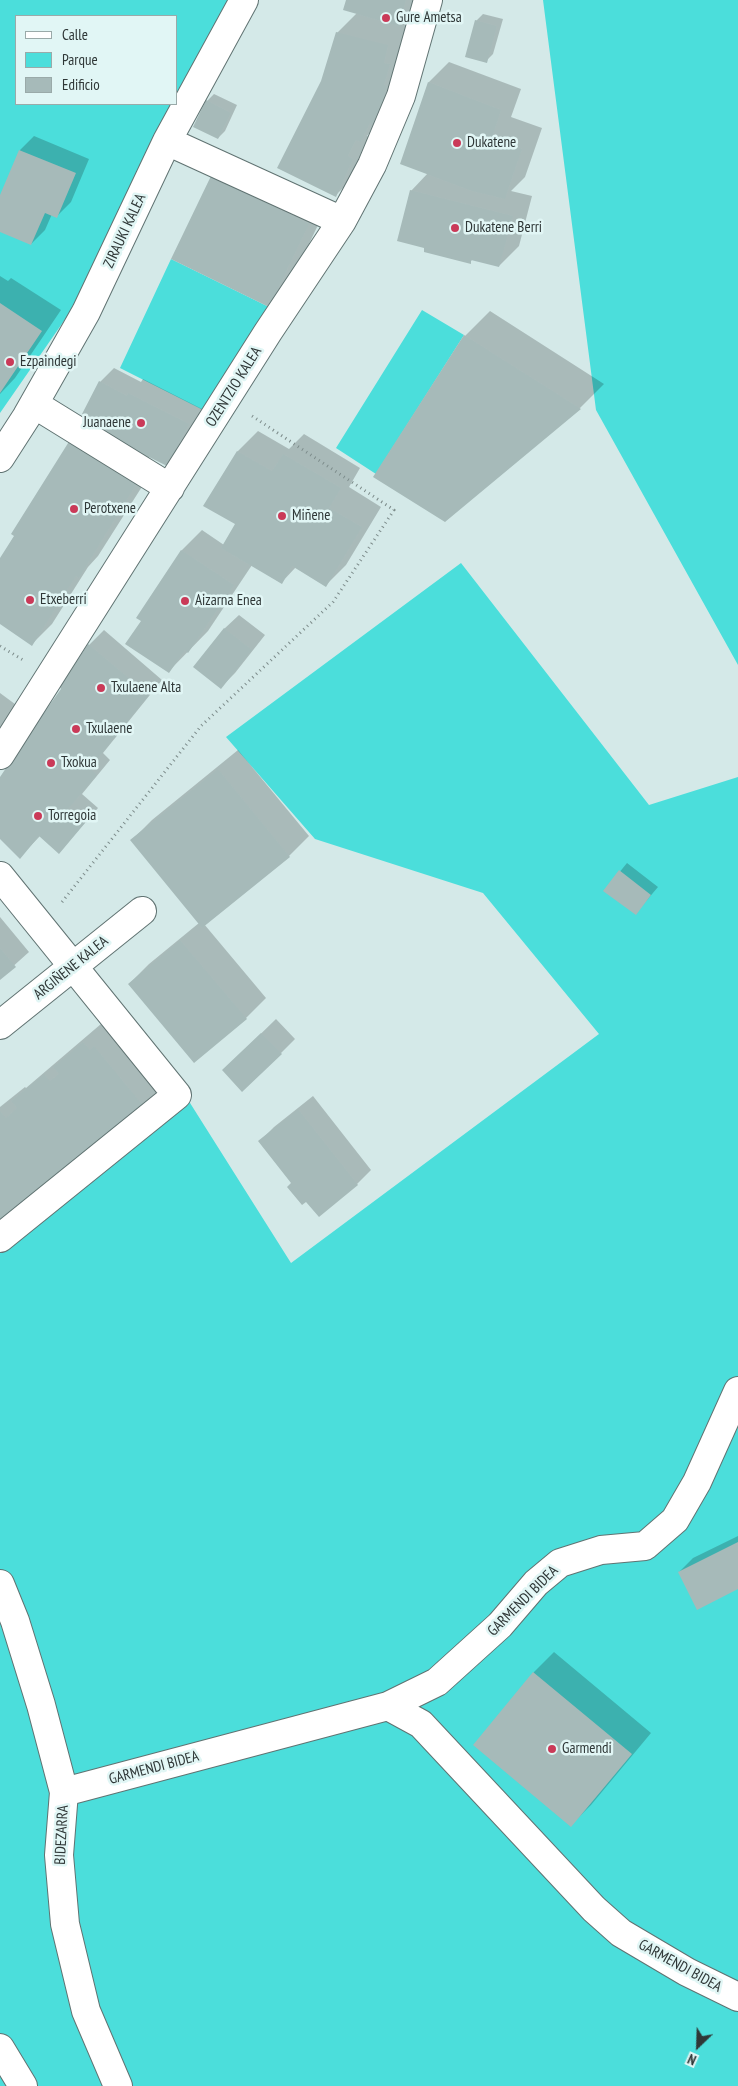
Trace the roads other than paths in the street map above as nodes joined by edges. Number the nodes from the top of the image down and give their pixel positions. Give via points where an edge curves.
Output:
1 (244, 0) edge
2 (428, 0) edge
3 (167, 141) junction
4 (342, 221) junction
5 (34, 404) junction
6 (0, 458) edge
7 (170, 488) junction
8 (0, 755) edge
9 (0, 876) edge
10 (142, 911) dead end
11 (72, 967) junction
12 (0, 1025) edge
13 (0, 1238) edge
14 (738, 1391) edge
15 (0, 1584) edge
16 (388, 1706) junction
17 (64, 1792) junction
18 (738, 1996) edge
19 (0, 2048) edge
20 (23, 2086) edge
21 (118, 2086) edge

1 - 3 street, ZIRAUKI KALEA
2 - 4 street, OZENTZIO KALEA via 401,96 372,165
3 - 4 street
3 - 5 street, ZIRAUKI KALEA via 86,312
4 - 7 street, OZENTZIO KALEA
5 - 6 street, ZIRAUKI KALEA
5 - 7 street
7 - 8 street, OZENTZIO KALEA
9 - 11 street
10 - 11 street, ARGIÑENE KALEA
11 - 12 street, ARGIÑENE KALEA
11 - 13 street via 177,1095
14 - 16 street, GARMENDI BIDEA via 675,1520 645,1546 602,1550 560,1563 438,1682
15 - 17 street, BIDEZARRA via 42,1705
16 - 17 street, GARMENDI BIDEA
16 - 18 street, GARMENDI BIDEA via 422,1724 594,1909 621,1933 687,1972
17 - 21 street, BIDEZARRA via 59,1855 65,1924 86,2011
19 - 20 street

